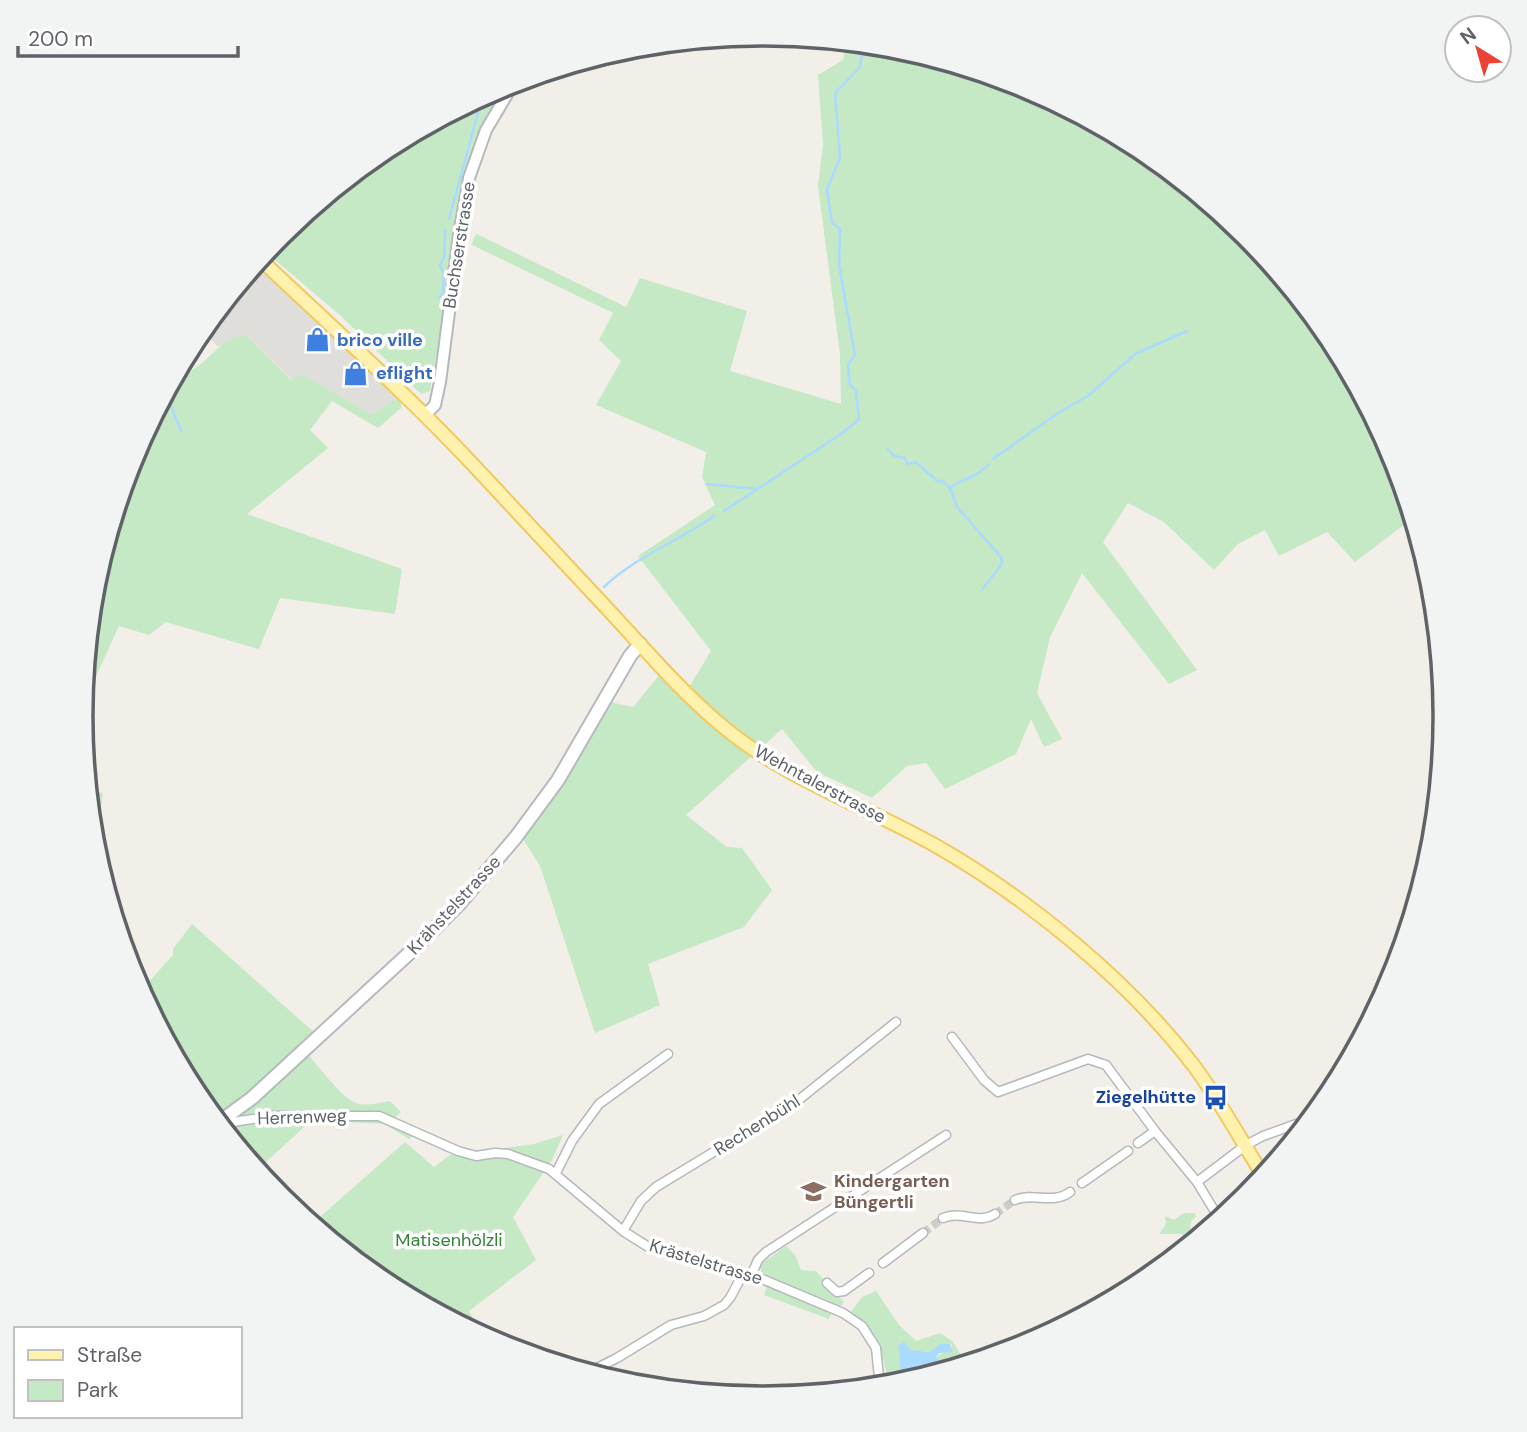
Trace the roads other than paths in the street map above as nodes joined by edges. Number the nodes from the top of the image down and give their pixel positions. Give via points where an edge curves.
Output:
1 (505, 98) edge
2 (267, 265) edge
3 (426, 414) junction
4 (640, 644) junction
5 (896, 1022) dead end
6 (952, 1037) dead end
7 (668, 1054) dead end
8 (227, 1117) edge
9 (385, 1117) joint
10 (230, 1122) edge
11 (1290, 1130) edge
12 (1155, 1131) junction
13 (946, 1135) dead end
14 (1138, 1143) dead end
15 (1246, 1145) junction
16 (1128, 1151) dead end
17 (1259, 1168) edge
18 (556, 1173) junction
19 (1197, 1182) junction
20 (1082, 1183) dead end
21 (1070, 1192) dead end
22 (1015, 1200) tunnel mouth
23 (1215, 1212) edge
24 (995, 1214) tunnel mouth
25 (943, 1218) tunnel mouth
26 (623, 1231) junction
27 (923, 1233) tunnel mouth
28 (883, 1263) dead end
29 (869, 1273) dead end
30 (747, 1275) junction
31 (827, 1283) dead end
32 (600, 1366) edge
33 (879, 1376) edge

1 - 3 street, Buchserstrasse via 486,130 469,178 440,382 435,405
2 - 3 main road, Wehntalerstrasse
3 - 4 main road, Wehntalerstrasse
4 - 8 main road, Krähstelstrasse via 558,780 460,903
4 - 15 main road, Wehntalerstrasse via 705,710 752,749 941,849 1059,932 1140,1003 1193,1065
5 - 26 street, Rechenbühl via 796,1102 656,1186
6 - 12 street via 998,1092 1088,1059 1098,1060
7 - 18 street via 599,1104
9 - 10 street, Herrenweg via 273,1116
9 - 18 street, Krästelstrasse via 458,1151 476,1156 508,1154
11 - 15 street
12 - 14 street
12 - 19 street
13 - 30 street via 766,1252
15 - 17 main road, Wehntalerstrasse
15 - 19 street
16 - 20 street
18 - 26 street, Krästelstrasse
19 - 23 street
21 - 22 street via 1062,1198
24 - 25 street via 978,1219 962,1214
26 - 30 street, Krästelstrasse via 650,1248
27 - 28 street
29 - 31 street via 844,1291 837,1292
30 - 32 street via 724,1305 671,1325
30 - 33 street, Krästelstrasse via 834,1308 862,1326 876,1348

